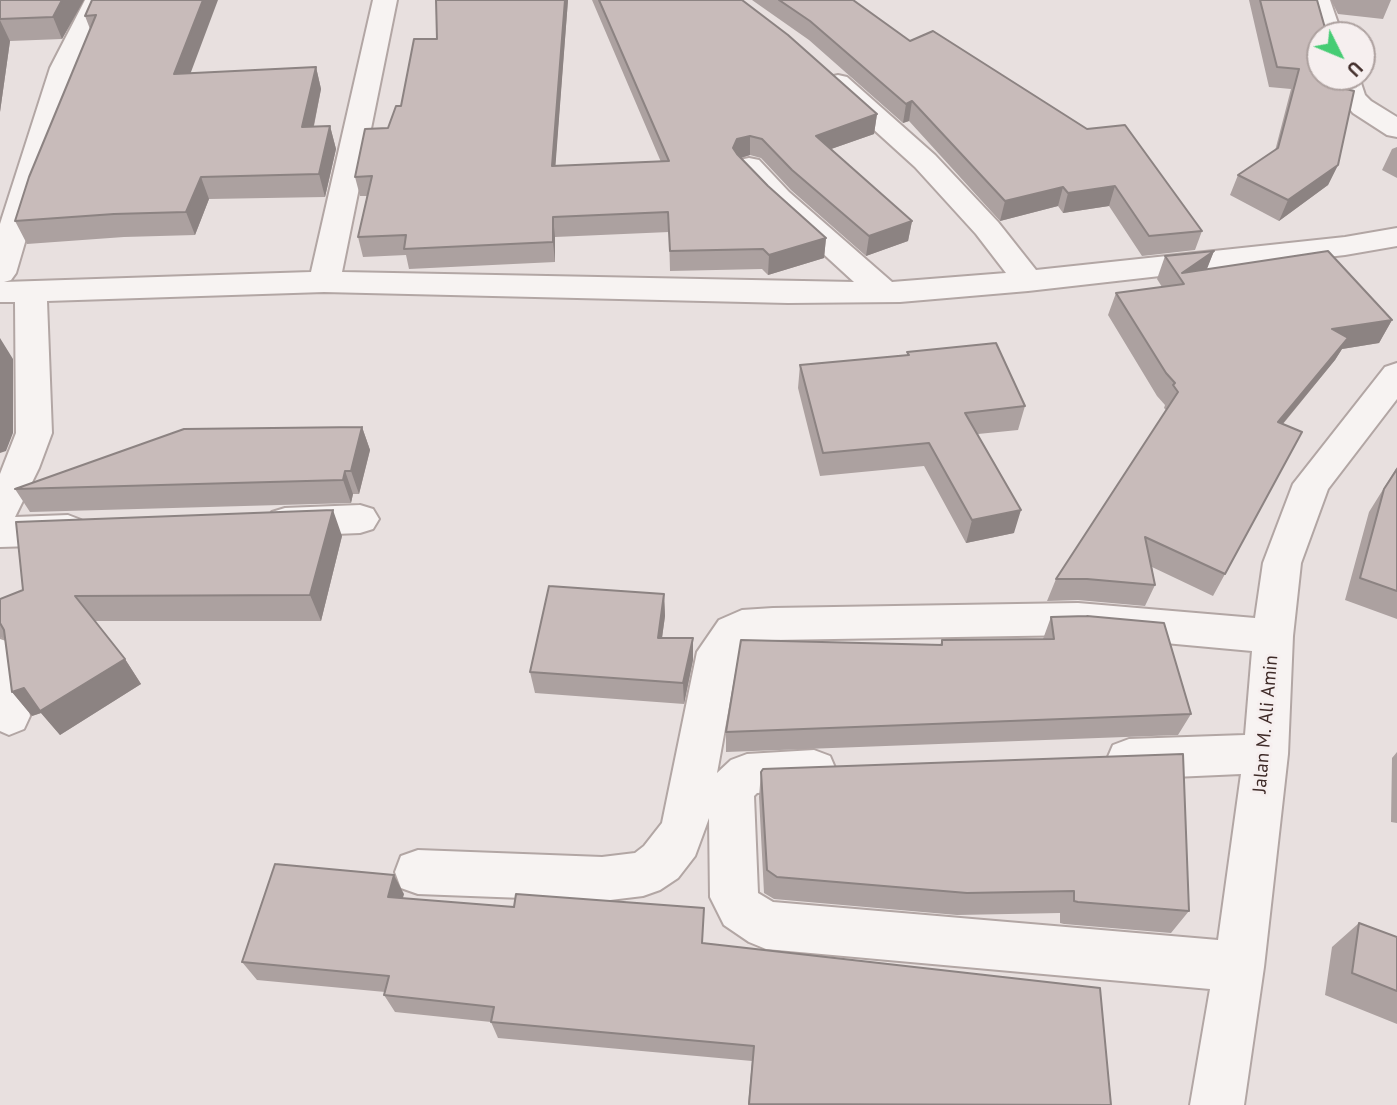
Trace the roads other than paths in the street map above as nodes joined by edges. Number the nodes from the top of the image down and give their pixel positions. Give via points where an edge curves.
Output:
1 (97, 0) edge
2 (385, 0) edge
3 (1318, 0) edge
4 (1325, 21) edge
5 (817, 64) edge
6 (1351, 91) edge
7 (1397, 128) edge
8 (749, 166) edge
9 (1397, 237) edge
10 (1345, 246) junction
11 (1397, 267) edge
12 (0, 272) edge
13 (1028, 281) junction
14 (324, 282) junction
15 (16, 291) edge
16 (884, 292) junction
17 (1397, 375) edge
18 (0, 511) edge
19 (360, 519) dead end
20 (249, 523) edge
21 (97, 529) edge
22 (0, 532) edge
23 (1273, 636) junction
24 (0, 656) edge
25 (9, 716) edge
26 (1266, 754) junction
27 (1087, 760) edge
28 (852, 769) edge
29 (418, 872) dead end
30 (1239, 967) junction
31 (1220, 1103) edge

1 - 12 street via 63,68
2 - 14 street
3 - 4 street
5 - 13 street via 925,161
6 - 7 street via 1362,107
8 - 16 street
9 - 10 street
10 - 11 street
10 - 13 street
13 - 16 street
14 - 15 street
14 - 16 street
15 - 18 street via 34,433
17 - 23 street, Jalan M. Ali Amin via 1311,484 1282,563
19 - 20 street
21 - 22 street
23 - 26 street, Jalan M. Ali Amin
23 - 29 street via 1078,619 742,627 718,652 685,823 679,841 661,862 643,874 602,878
24 - 25 street
26 - 27 street
26 - 30 street, Jalan M. Ali Amin
28 - 30 street via 756,772 732,788 734,897 741,909 766,925
30 - 31 street, Jalan M. Ali Amin

